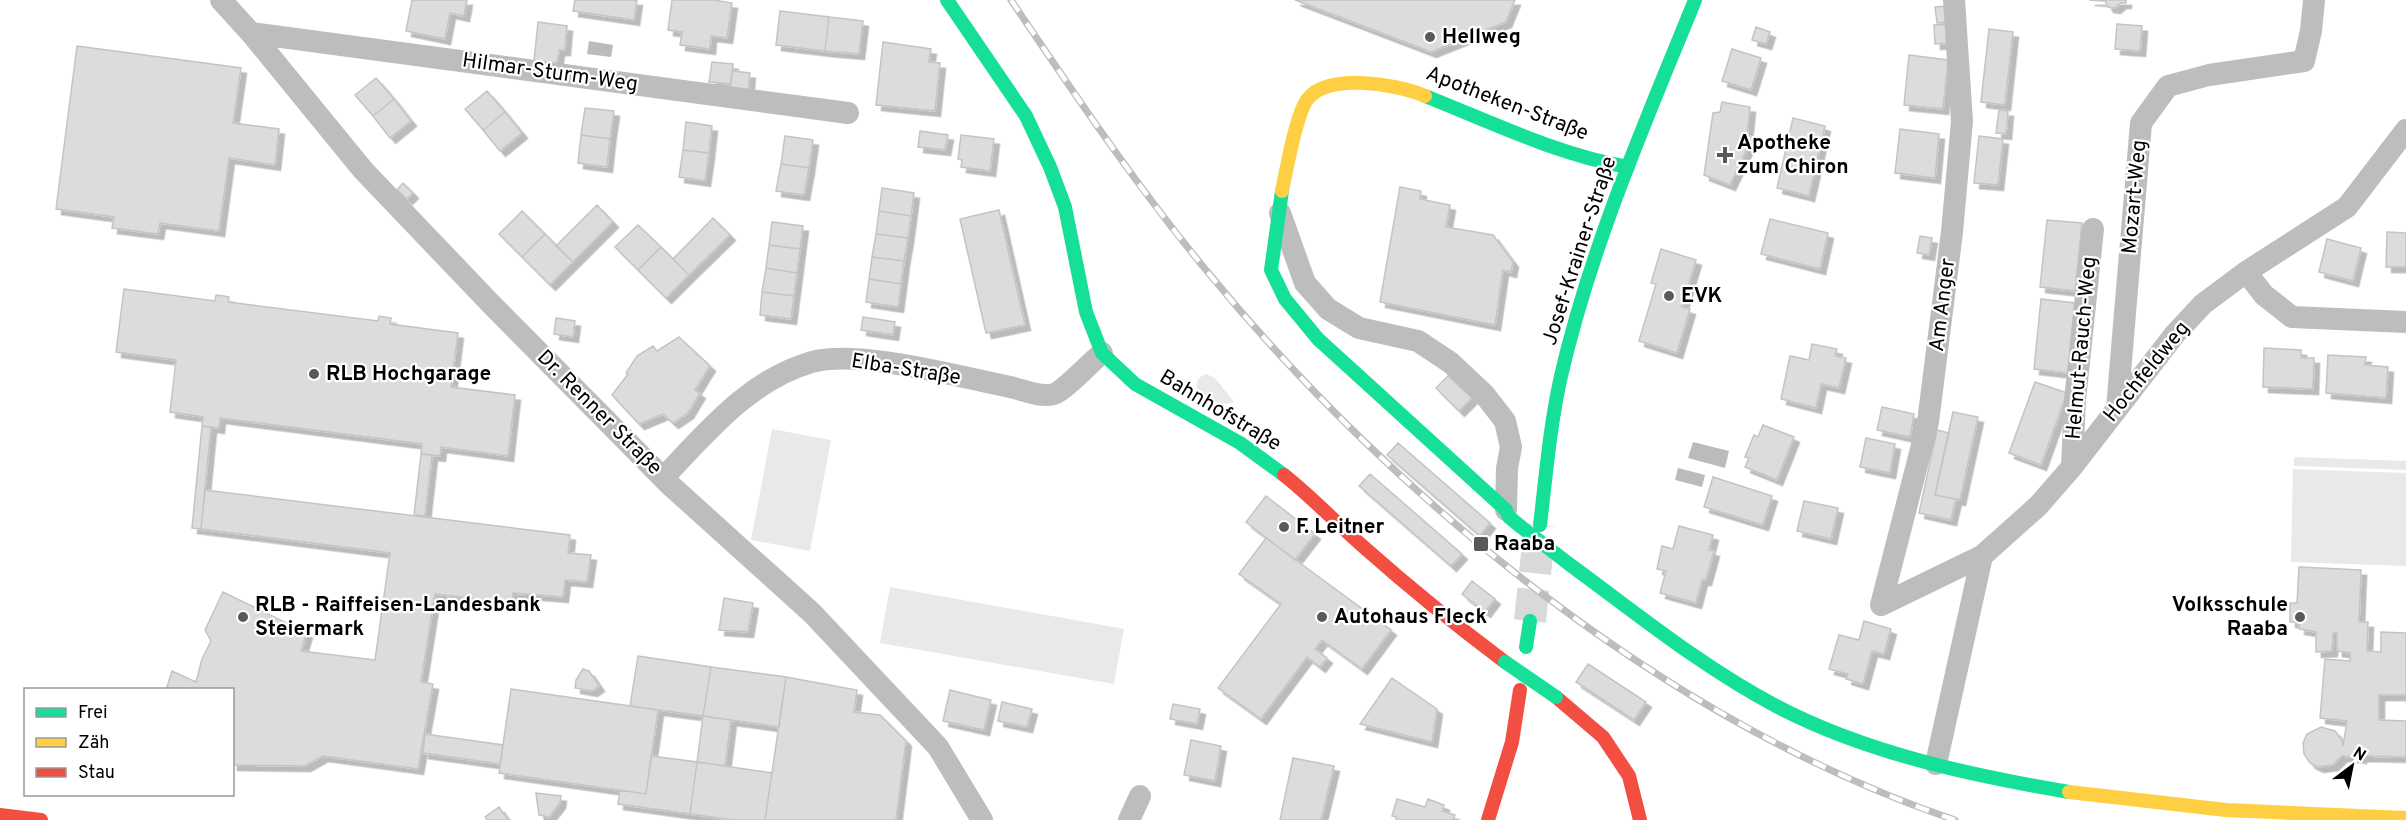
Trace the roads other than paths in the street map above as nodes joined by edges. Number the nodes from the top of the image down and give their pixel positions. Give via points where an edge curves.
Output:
1 (221, 0) edge
2 (947, 0) edge
3 (1695, 0) edge
4 (1954, 0) edge
5 (2314, 0) edge
6 (251, 33) junction
7 (848, 113) dead end
8 (2406, 129) edge
9 (1628, 166) junction
10 (1278, 209) junction
11 (2093, 229) dead end
12 (2246, 272) junction
13 (2406, 322) edge
14 (1359, 328) junction
15 (1102, 353) junction
16 (1338, 358) junction
17 (2117, 408) junction
18 (2072, 467) junction
19 (663, 478) junction
20 (1513, 518) junction
21 (1540, 525) tunnel mouth
22 (1982, 556) junction
23 (1881, 605) joint
24 (1530, 621) tunnel mouth
25 (1526, 647) dead end
26 (1520, 690) dead end
27 (1936, 764) junction
28 (1140, 796) dead end
29 (0, 815) edge
30 (2406, 818) edge
31 (41, 820) edge
32 (982, 820) edge
33 (1129, 820) edge
34 (1488, 820) edge
35 (1640, 820) edge

1 - 6 street, Dr. Renner Straße
2 - 15 street, Bahnhofstraße via 1026,116 1050,167 1065,207 1086,312
3 - 9 street, Josef-Krainer-Straße
4 - 23 street, Am Anger via 1962,121 1953,232 1928,422
5 - 17 street, Mozart-Weg via 2304,61 2209,75 2168,86 2141,123
6 - 7 street, Hilmar-Sturm-Weg
6 - 19 street, Dr. Renner Straße via 363,170
8 - 12 street, Hochfeldweg via 2347,207
9 - 10 street, Apotheken-Straße via 1559,149 1406,88 1353,81 1314,92 1304,104
9 - 21 street, Josef-Krainer-Straße via 1588,281 1561,376
10 - 14 street via 1305,283 1328,309
10 - 16 street, Apotheken-Straße via 1271,270 1285,299
11 - 18 street, Helmut-Rauch-Weg
12 - 13 street via 2264,295 2292,317
12 - 17 street, Hochfeldweg via 2203,304
14 - 16 street
14 - 20 street via 1418,341 1451,363 1484,394 1505,421 1511,447 1507,468
15 - 19 street, Elba-Straße via 1057,393 1044,396 855,358 813,362 764,382 728,410
15 - 35 street, Bahnhofstraße, bridge via 1135,384 1270,464 1430,604 1556,697 1603,737 1629,776
16 - 20 street, Apotheken-Straße
17 - 18 street, Hochfeldweg
18 - 22 street, Hochfeldweg via 2038,506
19 - 32 street, Dr. Renner Straße via 812,614 938,747
20 - 27 street, Apotheken-Straße, bridge via 1677,644 1744,688 1864,745
22 - 23 street, Hochfeldweg
22 - 27 street
24 - 25 street
26 - 34 street via 1512,742
27 - 30 street, Apotheken-Straße via 2028,786 2167,806
28 - 33 street
29 - 31 street

